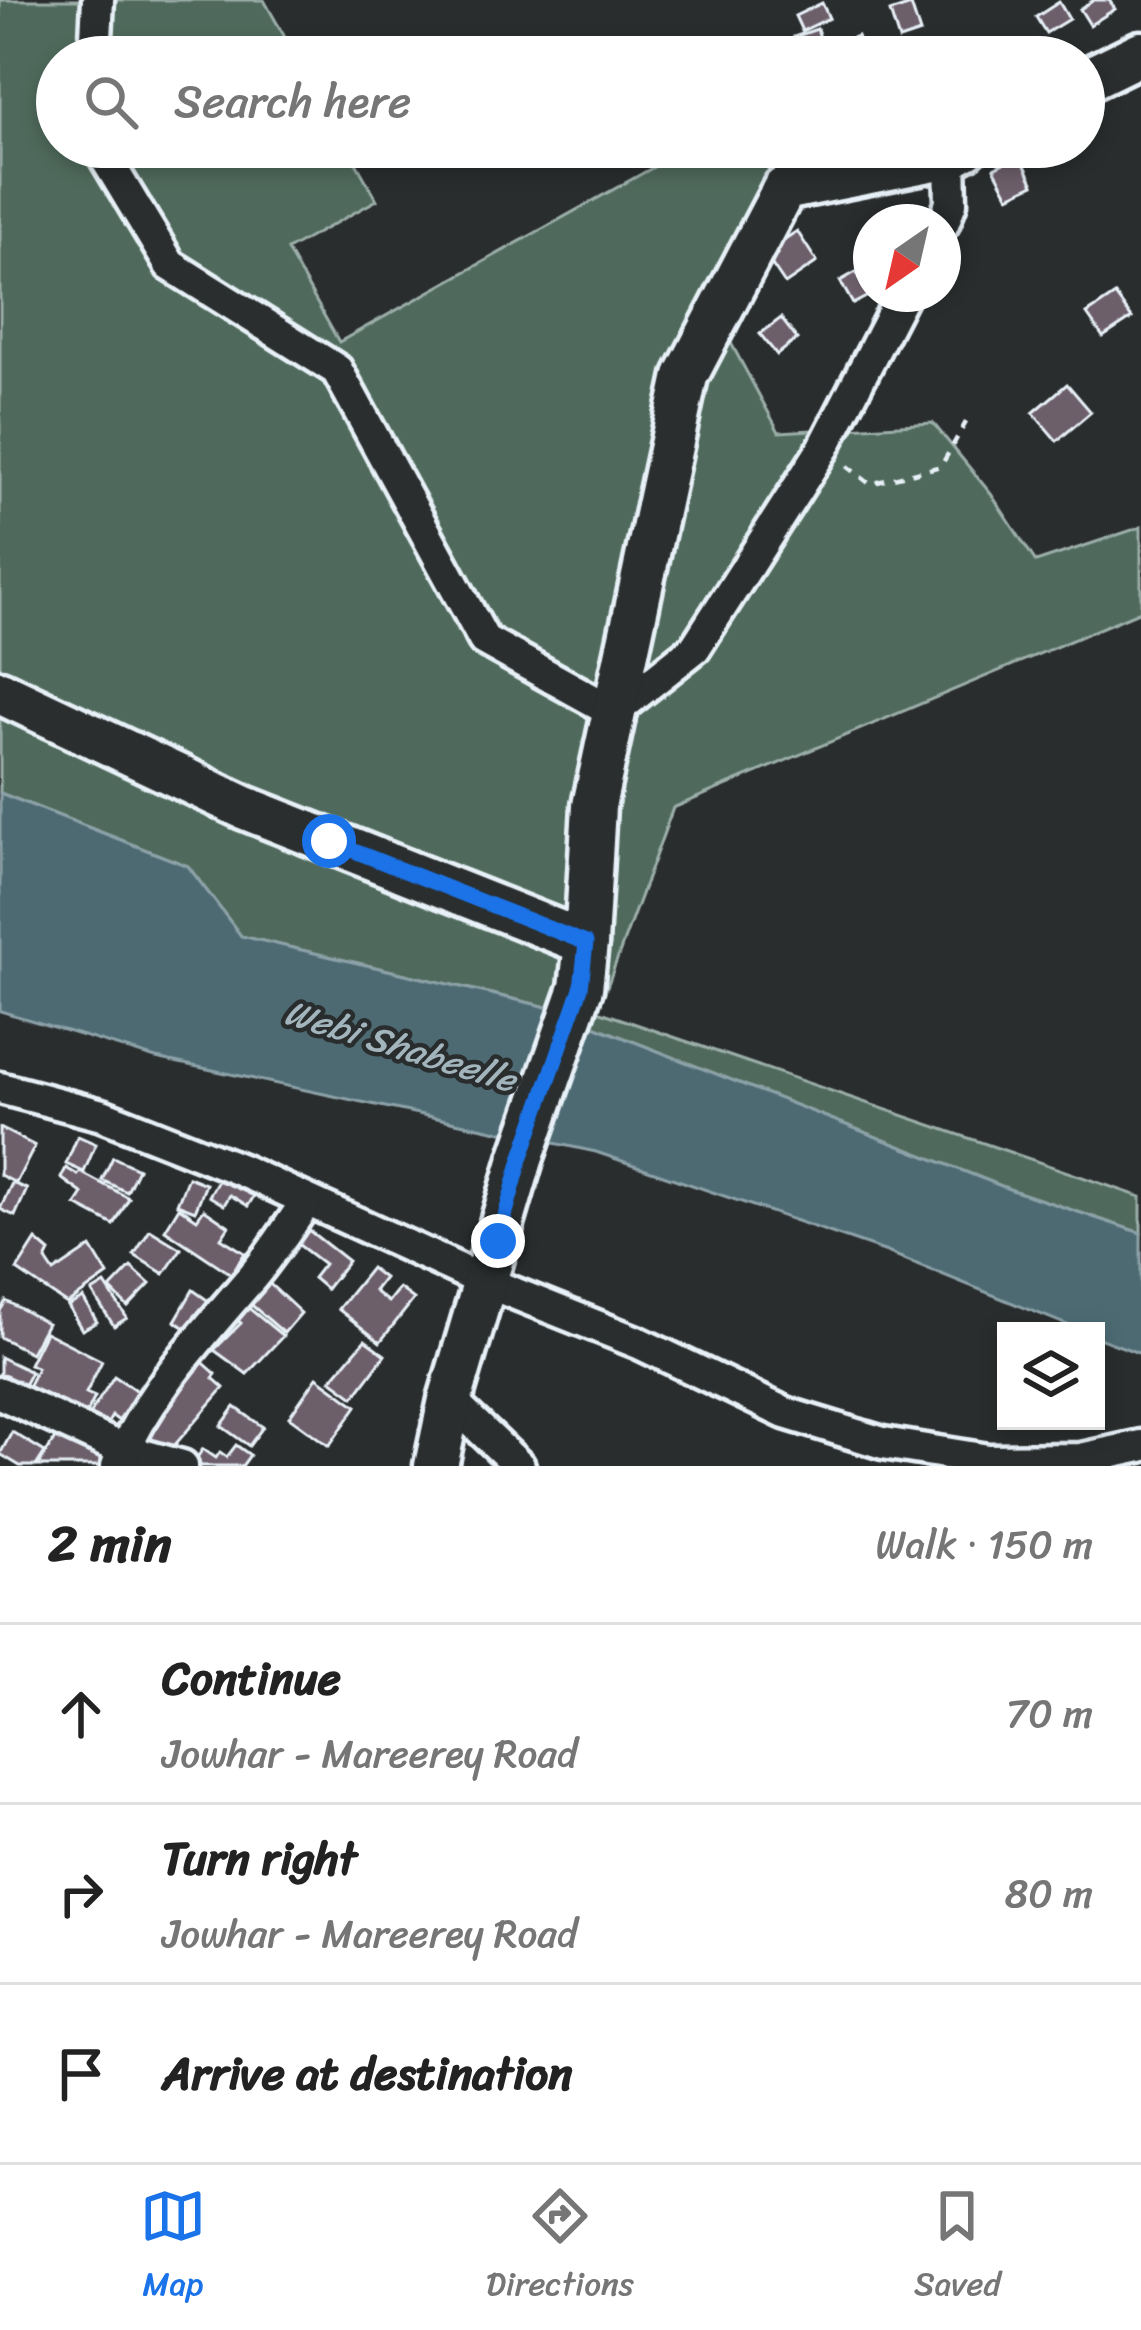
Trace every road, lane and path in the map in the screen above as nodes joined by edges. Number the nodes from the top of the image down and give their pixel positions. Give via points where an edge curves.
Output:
1 (98, 0) edge
2 (96, 36) edge
3 (1141, 53) edge
4 (1105, 71) edge
5 (112, 168) edge
6 (883, 168) edge
7 (956, 168) edge
8 (950, 204) edge
9 (894, 312) edge
10 (969, 417) dead end
11 (824, 447) junction
12 (0, 692) edge
13 (614, 712) junction
14 (586, 943) junction
15 (0, 1088) edge
16 (307, 1202) junction
17 (486, 1282) junction
18 (0, 1393) edge
19 (450, 1400) junction
20 (1141, 1445) edge
21 (888, 1455) edge
22 (120, 1458) edge
23 (1084, 1462) edge
24 (182, 1466) edge
25 (436, 1466) edge
26 (519, 1466) edge

1 - 2 street
3 - 4 street
5 - 13 street via 170,265 337,370 484,640
6 - 13 street via 784,189 686,376
7 - 8 street
9 - 11 street
10 - 11 path via 941,466 870,484
11 - 13 street via 695,648
12 - 14 street via 243,807
13 - 14 street via 594,806
14 - 17 street via 581,988
15 - 16 street via 102,1115
16 - 17 street
16 - 22 street via 199,1336
17 - 19 street
17 - 21 street
18 - 22 street
19 - 25 street
19 - 26 street
20 - 23 street
21 - 23 street
22 - 24 street

